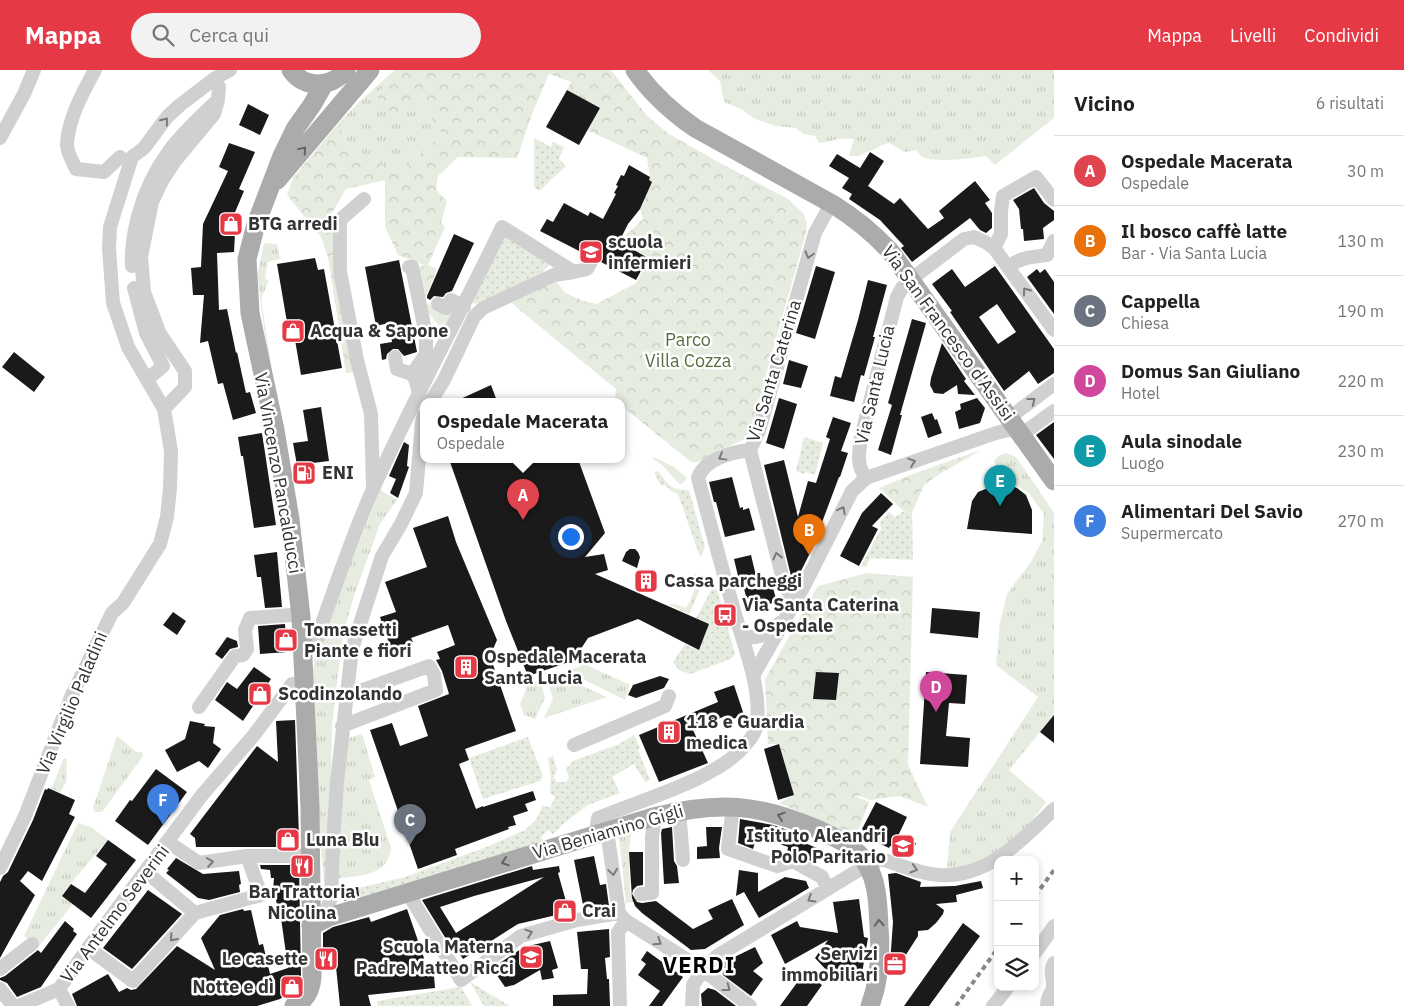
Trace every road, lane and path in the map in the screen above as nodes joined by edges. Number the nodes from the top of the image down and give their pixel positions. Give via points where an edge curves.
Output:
1 (34, 70) edge
2 (95, 70) edge
3 (230, 70) edge
4 (346, 70) edge
5 (370, 70) edge
6 (625, 70) edge
7 (635, 70) edge
8 (294, 74) edge
9 (214, 79) junction
10 (324, 84) junction
11 (218, 100) junction
12 (295, 129) junction
13 (0, 138) edge
14 (126, 157) junction
15 (271, 186) junction
16 (364, 199) dead end
17 (1054, 200) edge
18 (827, 206) junction
19 (1054, 227) edge
20 (1054, 241) edge
21 (994, 248) junction
22 (593, 258) dead end
23 (409, 267) dead end
24 (1009, 267) junction
25 (574, 272) junction
26 (910, 280) junction
27 (438, 304) dead end
28 (464, 306) junction
29 (1054, 330) edge
30 (395, 357) dead end
31 (412, 374) junction
32 (148, 378) junction
33 (1054, 384) edge
34 (423, 398) edge
35 (425, 398) edge
36 (426, 398) edge
37 (420, 407) edge
38 (164, 409) junction
39 (1054, 411) edge
40 (1017, 428) junction
41 (420, 446) edge
42 (750, 450) junction
43 (866, 478) junction
44 (1054, 480) edge
45 (373, 490) junction
46 (796, 598) junction
47 (291, 615) dead end
48 (783, 621) junction
49 (741, 633) junction
50 (302, 642) junction
51 (753, 676) junction
52 (304, 683) junction
53 (346, 696) junction
54 (669, 696) dead end
55 (199, 707) dead end
56 (342, 726) junction
57 (574, 745) dead end
58 (734, 806) junction
59 (1054, 809) edge
60 (679, 810) junction
61 (653, 817) junction
62 (603, 832) junction
63 (168, 842) junction
64 (247, 856) junction
65 (311, 856) junction
66 (683, 860) dead end
67 (868, 865) junction
68 (0, 868) edge
69 (146, 872) junction
70 (828, 889) junction
71 (311, 890) junction
72 (409, 893) junction
73 (641, 894) dead end
74 (327, 909) junction
75 (347, 912) junction
76 (195, 913) junction
77 (622, 917) junction
78 (311, 926) junction
79 (1054, 926) edge
80 (32, 944) dead end
81 (1039, 947) edge
82 (88, 948) junction
83 (1054, 963) edge
84 (0, 968) edge
85 (703, 970) junction
86 (0, 989) edge
87 (59, 989) junction
88 (1005, 991) edge
89 (13, 1006) edge
90 (19, 1006) edge
91 (68, 1006) edge
92 (294, 1006) edge
93 (620, 1006) edge
94 (692, 1006) edge
95 (750, 1006) edge
96 (870, 1006) edge
97 (993, 1006) edge
98 (1047, 1006) edge

1 - 13 street
2 - 14 street via 80,97 67,145 76,169 104,172
3 - 9 street, Via Virgilio Paladini
4 - 10 main road, Via Vincenzo Pancalducci
15 -> 5 main road
6 - 18 main road via 648,100 688,135
7 - 18 main road via 679,117
8 - 10 main road, Via Vincenzo Pancalducci via 315,84
8 - 12 main road, Via Vincenzo Pancalducci via 301,100
9 - 11 street via 219,87
14 -> 9 street, Via Virgilio Paladini via 144,148 167,117
10 - 12 main road, Via Vincenzo Pancalducci
11 - 32 street via 186,130 159,164 144,193 136,224 131,256 134,290 146,333 163,366
11 - 38 street via 214,114 162,181 152,202 142,249 144,292 160,334 185,372 185,387
12 - 15 main road, Via Vincenzo Pancalducci
14 - 32 street, Via Virgilio Paladini via 110,227 113,303 128,347
15 - 50 main road, Via Vincenzo Pancalducci via 252,237 247,278 250,313 290,519
16 - 45 street via 340,220 340,271 371,414
17 - 21 street via 1036,177 1003,196 1001,234
18 - 26 main road via 877,246
18 - 26 main road, Via San Francesco d'Assisi via 855,219 890,251
18 -> 42 street, Via Santa Caterina via 815,233 759,431
19 - 20 street via 1050,235
20 - 24 street via 1047,255 1028,257
21 - 24 street
21 - 26 street, Via Santa Lucia via 974,237 964,239
22 - 25 street via 587,269
23 - 31 street via 412,267 426,335 426,354
29 -> 24 street
25 - 28 street via 502,227
25 - 36 street via 554,275 483,308 474,317 444,380
26 - 40 main road, Via San Francesco d'Assisi
26 - 43 street, Via Santa Lucia via 895,303 861,437 859,467
27 - 28 street via 446,308 451,300
28 - 35 street
30 - 31 street via 397,369
31 - 34 street
32 - 38 street, Via Virgilio Paladini
40 -> 33 street
37 - 45 street
38 - 68 street, Via Virgilio Paladini via 171,451 170,488 160,544 123,603 112,612 71,697 25,816
39 - 40 street
43 -> 40 street via 996,432
40 - 44 main road, Via San Francesco d'Assisi
41 - 53 street via 416,493 382,556 352,648
46 -> 42 street via 784,583
42 -> 49 street, Via Santa Caterina via 730,453 707,466 698,478
46 -> 43 street via 852,491
45 - 50 street via 316,641
46 - 48 street
47 - 55 street via 250,618 245,630 247,649 243,655 235,656
48 - 49 street via 761,636 753,638
48 - 51 street
49 - 51 street, Via Santa Caterina
50 - 52 main road, Via Vincenzo Pancalducci
51 - 62 street via 758,722 746,745 727,762 702,775 598,818 597,825
52 - 63 street, Via Antelmo Severini via 292,684
52 - 65 main road, Via Vincenzo Pancalducci
53 - 56 street
53 - 56 street via 429,666 434,675 436,690
54 - 57 street via 665,706
56 - 74 street via 332,898
58 - 60 main road, Via Beniamino Gigli
67 -> 58 main road, Via Beniamino Gigli via 844,841 810,826 771,813
58 - 70 street via 728,849 777,866 793,861 822,877
67 -> 59 street via 880,860 939,875 968,872 1018,845
60 - 61 main road, Via Beniamino Gigli
60 - 66 street
61 - 62 main road, Via Beniamino Gigli
61 - 73 street via 652,893
62 -> 72 main road, Via Beniamino Gigli
62 -> 77 street
63 -> 64 street via 199,863
63 - 69 street, Via Antelmo Severini
64 - 65 street
64 - 76 street via 261,895
65 - 71 main road, Via Vincenzo Pancalducci
67 - 70 street
96 -> 67 main road, Via Beniamino Gigli via 877,980 880,937 874,884
69 - 76 street
69 - 82 street, Via Antelmo Severini
70 -> 85 street via 717,956
71 - 74 main road
71 - 78 main road, Via Vincenzo Pancalducci
72 - 75 main road, Via Beniamino Gigli
72 -> 77 street via 461,980 521,936 577,920
74 - 75 main road, Via Beniamino Gigli
75 - 78 main road, Via Beniamino Gigli
76 -> 82 street via 133,981
77 -> 85 street
77 - 93 street via 618,932
78 - 92 main road, Via Vincenzo Pancalducci via 311,988
79 - 81 street
80 - 84 street
82 - 87 street, Via Antelmo Severini
83 - 98 street via 1051,969 1053,988 1047,997
85 - 94 street via 693,985
85 -> 95 street
86 - 89 street
87 - 90 street, Via Antelmo Severini
87 - 91 street, Via Antelmo Severini
88 - 97 street

